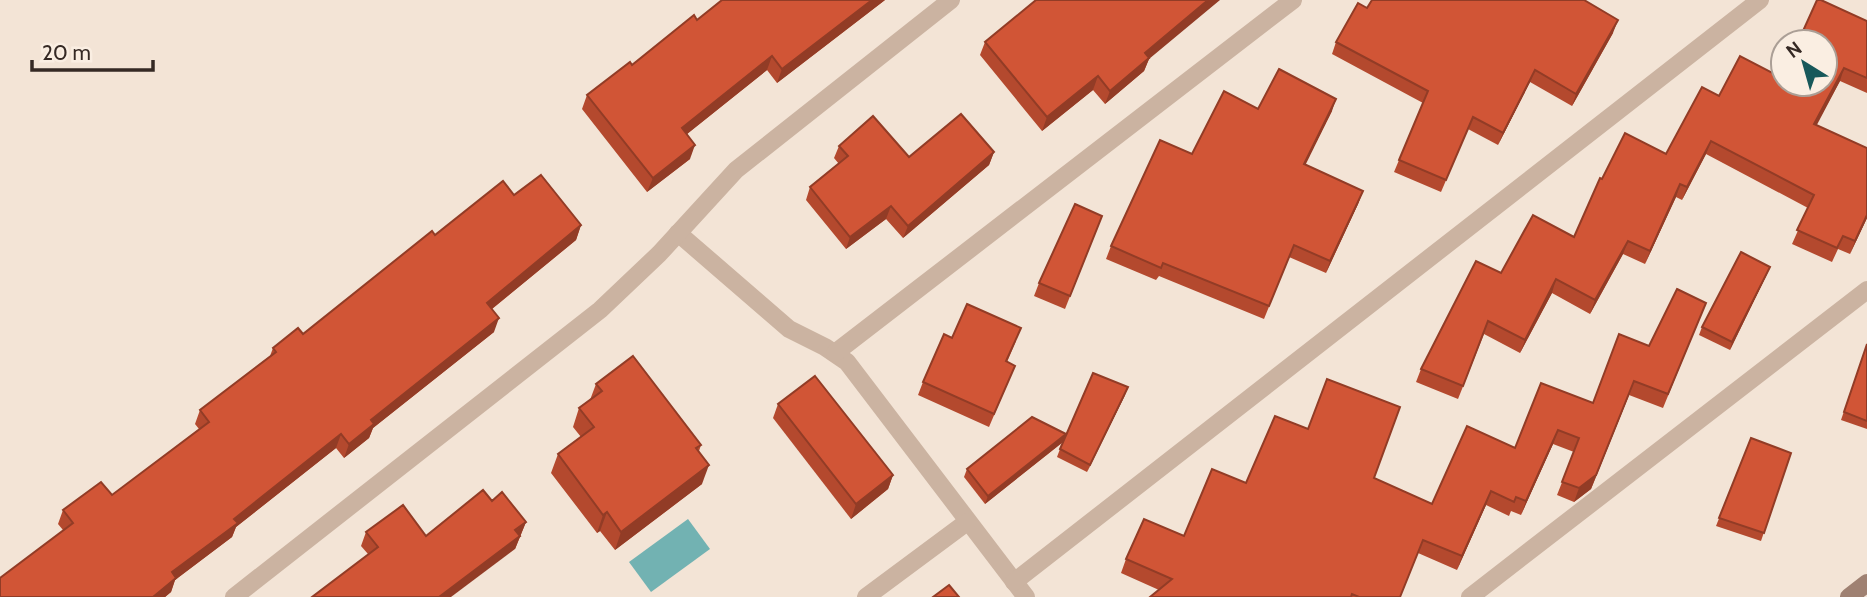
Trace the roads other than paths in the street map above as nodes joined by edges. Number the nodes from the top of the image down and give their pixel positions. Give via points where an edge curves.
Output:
1 (951, 0) edge
2 (1293, 0) edge
3 (1760, 0) edge
4 (678, 233) junction
5 (1867, 290) edge
6 (835, 353) junction
7 (967, 522) junction
8 (1014, 582) junction
9 (1867, 583) edge
10 (234, 597) edge
11 (866, 597) edge
12 (1026, 597) edge
13 (1470, 597) edge
14 (1849, 597) edge

1 - 4 street via 743,164
2 - 6 street
3 - 8 street
4 - 6 street via 789,329
4 - 10 street via 600,310
5 - 13 street
6 - 7 street via 859,375
7 - 8 street
7 - 11 street
8 - 12 street
9 - 14 street

